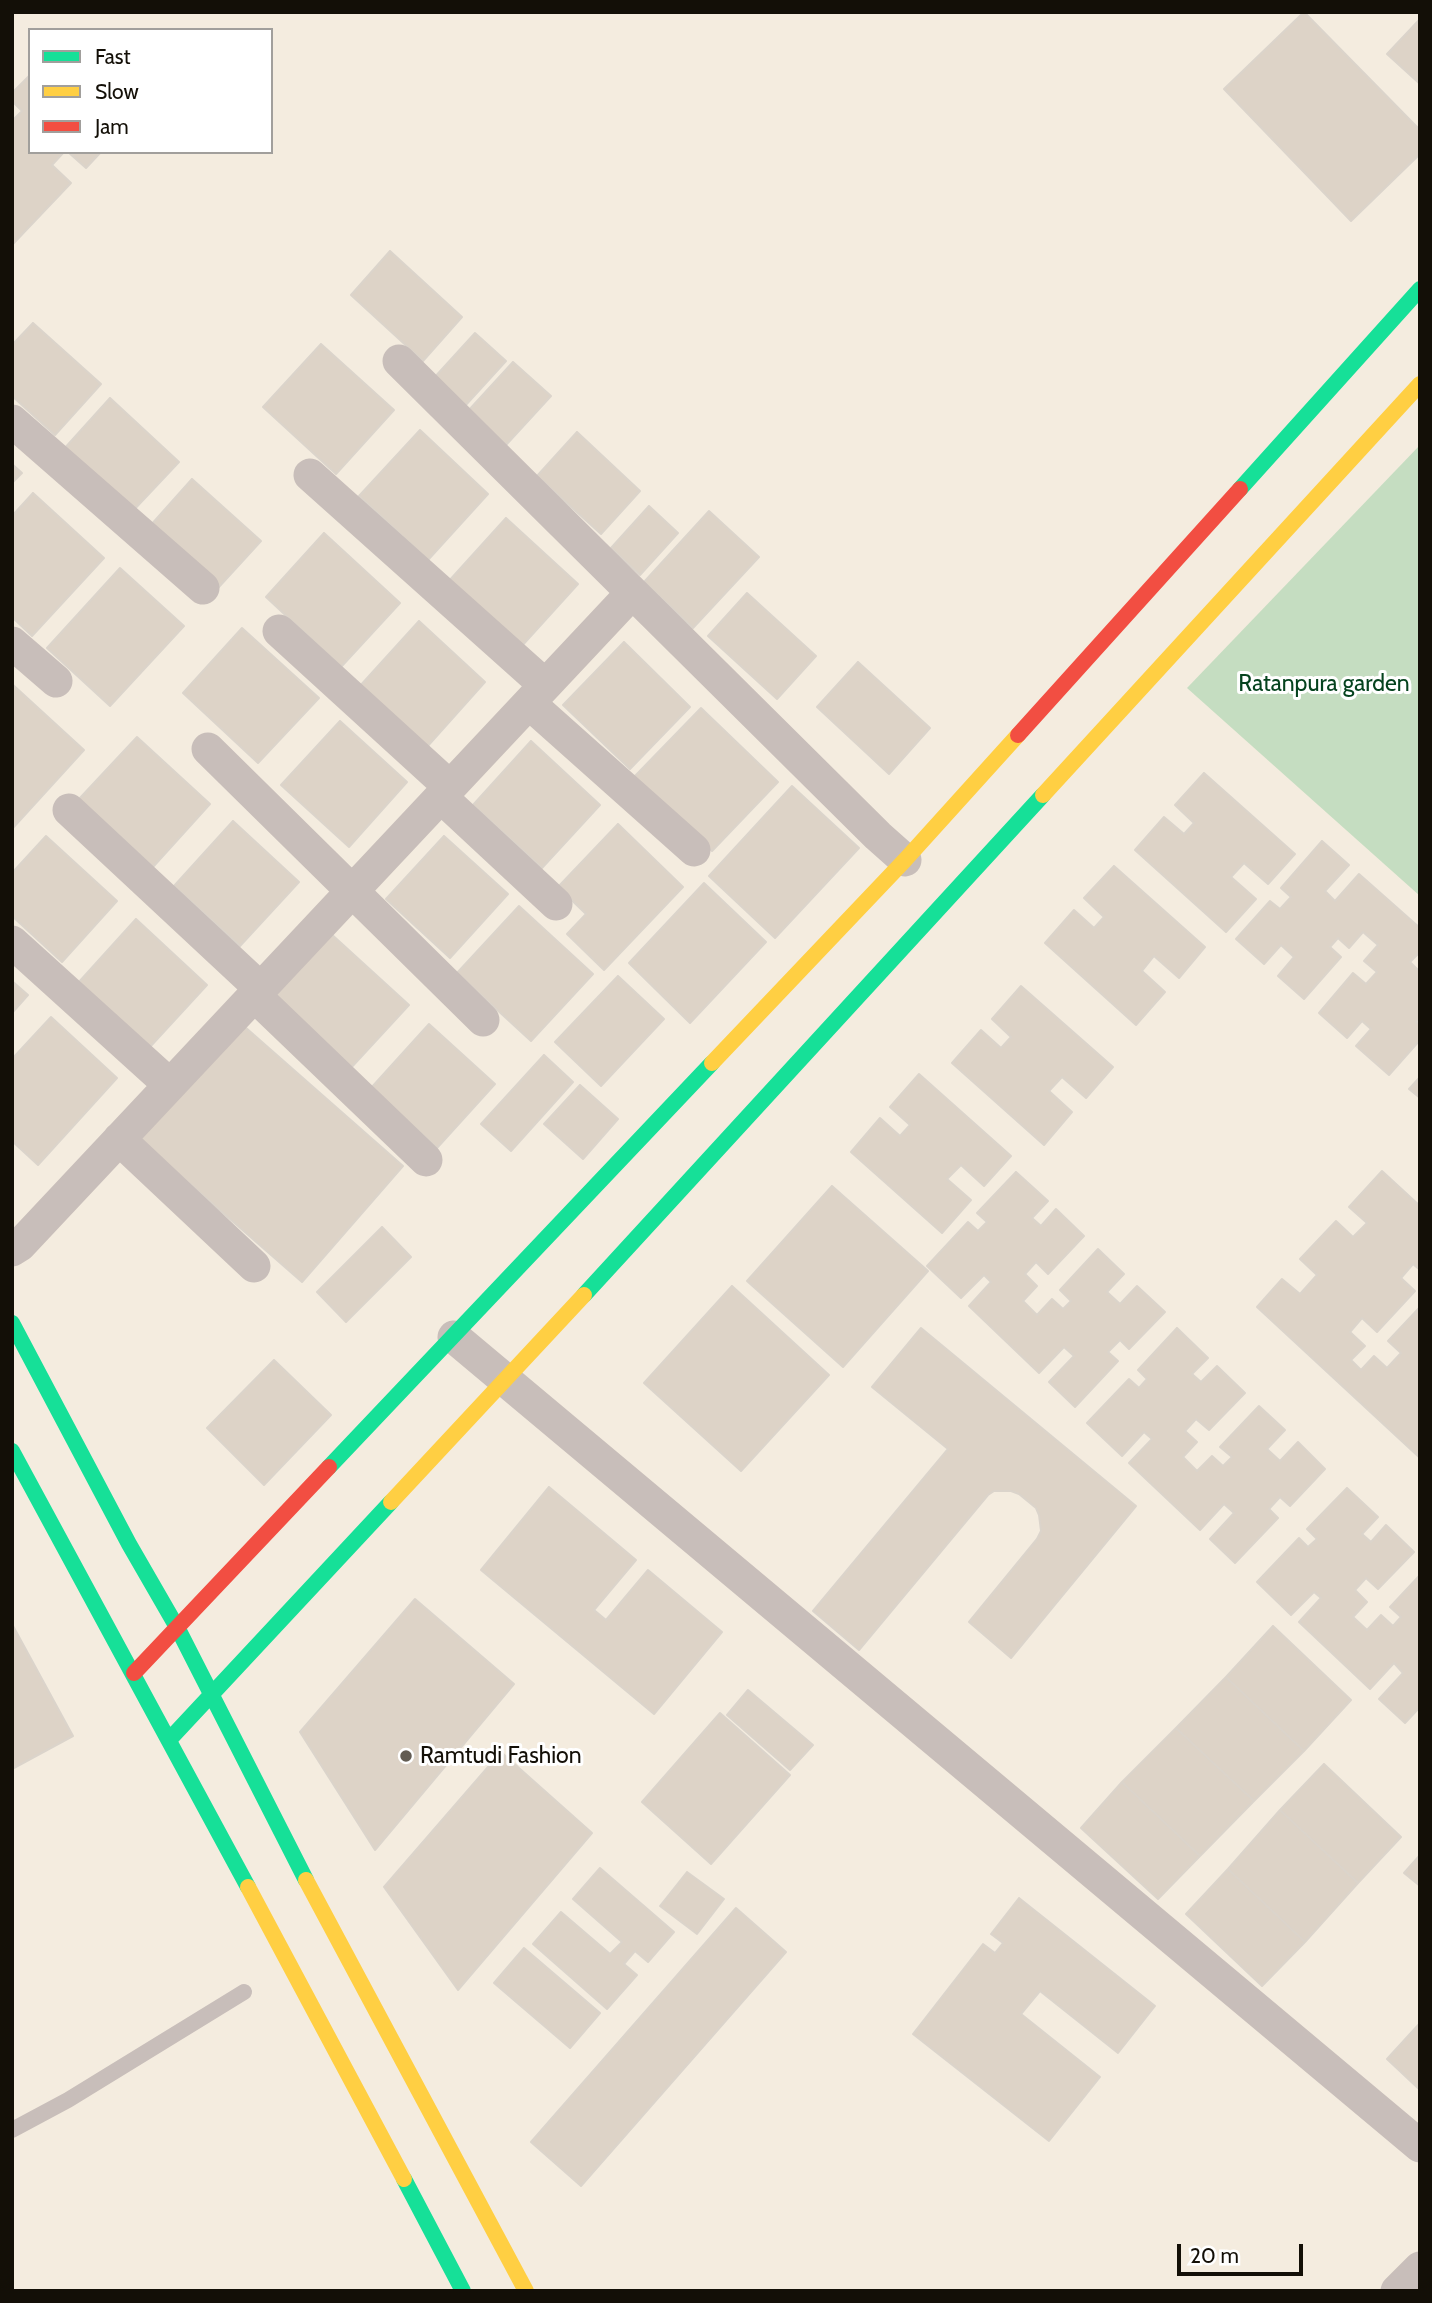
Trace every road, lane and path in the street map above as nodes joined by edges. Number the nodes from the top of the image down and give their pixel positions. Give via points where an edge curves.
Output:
1 (1420, 289) edge
2 (399, 361) dead end
3 (1420, 384) edge
4 (12, 421) edge
5 (310, 475) dead end
6 (202, 588) dead end
7 (632, 593) junction
8 (279, 631) dead end
9 (12, 643) edge
10 (56, 681) dead end
11 (537, 694) junction
12 (208, 750) dead end
13 (445, 792) junction
14 (69, 810) dead end
15 (694, 850) dead end
16 (905, 860) junction
17 (352, 891) junction
18 (556, 904) dead end
19 (12, 942) edge
20 (258, 992) junction
21 (483, 1020) dead end
22 (170, 1085) junction
23 (119, 1139) junction
24 (426, 1160) dead end
25 (12, 1250) edge
26 (254, 1266) dead end
27 (12, 1323) edge
28 (454, 1337) junction
29 (505, 1381) junction
30 (12, 1451) edge
31 (178, 1629) junction
32 (134, 1673) junction
33 (212, 1696) junction
34 (169, 1740) junction
35 (244, 1992) dead end
36 (12, 2130) edge
37 (1420, 2146) edge
38 (1420, 2268) edge
39 (463, 2291) edge
40 (526, 2291) edge
41 (1397, 2291) edge

1 - 16 street
2 - 7 street
3 - 29 street
4 - 6 street
5 - 11 street
7 - 11 street
7 - 16 street
8 - 13 street
9 - 10 street
11 - 13 street
11 - 15 street
12 - 17 street
13 - 17 street
13 - 18 street
14 - 20 street
16 - 28 street
17 - 20 street
17 - 21 street
19 - 22 street
20 - 22 street
20 - 24 street
22 - 23 street
23 - 25 street
23 - 26 street
27 - 31 street
28 - 29 street
28 - 31 street
29 - 33 street
29 - 37 street
30 - 32 street
31 - 32 street
31 - 33 street
32 - 34 street
33 - 34 street
33 - 40 street via 346,1958
34 - 39 street
35 - 36 lane
38 - 41 street

